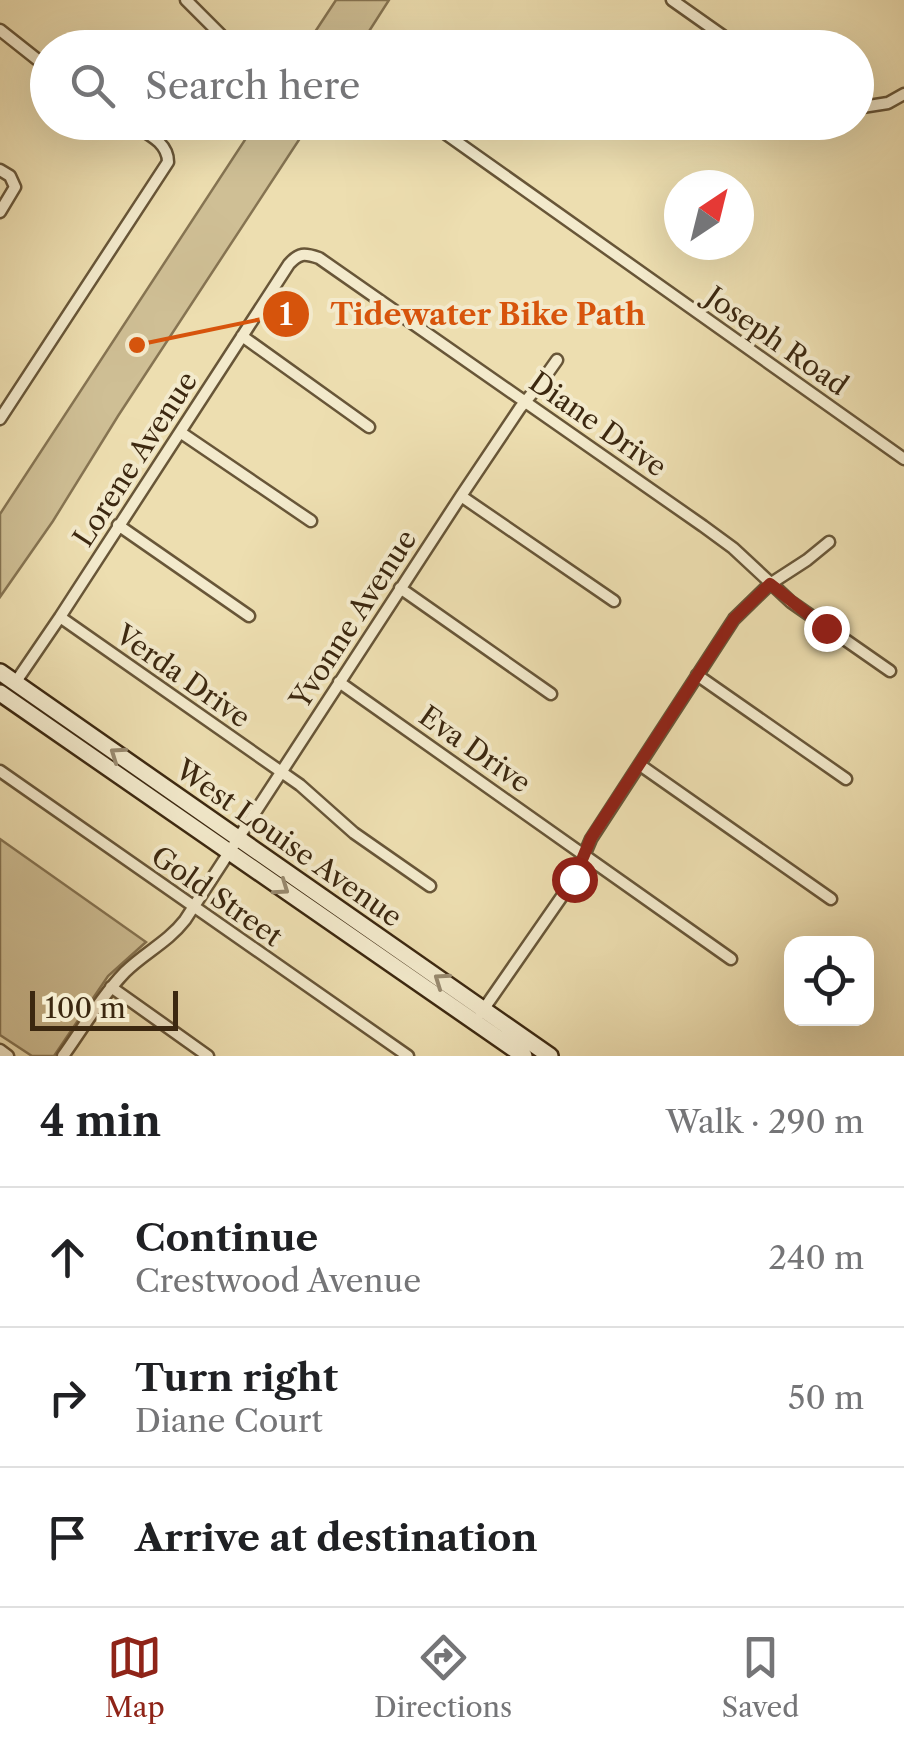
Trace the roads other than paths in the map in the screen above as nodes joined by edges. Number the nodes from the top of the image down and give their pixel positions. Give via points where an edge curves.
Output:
1 (186, 0) edge
2 (672, 0) edge
3 (0, 30) edge
4 (216, 30) edge
5 (714, 30) edge
6 (30, 54) edge
7 (904, 94) edge
8 (874, 105) edge
9 (157, 140) edge
10 (454, 140) edge
11 (0, 170) edge
12 (0, 212) edge
13 (293, 260) joint
14 (242, 336) junction
15 (557, 360) dead end
16 (526, 401) junction
17 (0, 419) edge
18 (368, 427) dead end
19 (180, 432) junction
20 (904, 458) edge
21 (461, 496) junction
22 (311, 522) dead end
23 (118, 525) junction
24 (828, 542) dead end
25 (770, 584) junction
26 (400, 588) junction
27 (614, 601) dead end
28 (248, 616) dead end
29 (60, 617) junction
30 (890, 671) dead end
31 (0, 672) edge
32 (697, 676) junction
33 (339, 682) junction
34 (15, 683) junction
35 (0, 693) edge
36 (552, 694) dead end
37 (640, 765) junction
38 (0, 770) edge
39 (280, 771) junction
40 (846, 779) dead end
41 (233, 844) junction
42 (584, 855) junction
43 (430, 886) dead end
44 (831, 899) dead end
45 (192, 907) junction
46 (731, 958) dead end
47 (111, 987) junction
48 (479, 1016) junction
49 (0, 1050) edge
50 (8, 1056) edge
51 (63, 1056) edge
52 (208, 1056) edge
53 (408, 1056) edge
54 (524, 1056) edge
55 (550, 1056) edge

1 - 4 street
2 - 5 street
3 - 6 street
7 - 8 street
9 - 17 street via 168,162
10 - 20 street, Joseph Road
11 - 12 street via 14,182
13 - 14 street, Lorene Avenue
13 - 16 street, Diane Drive via 302,254 318,258
14 - 18 street
14 - 19 street, Lorene Avenue
15 - 16 street, Yvonne Avenue
16 - 21 street, Yvonne Avenue
16 - 25 street, Diane Drive via 733,548
19 - 22 street
19 - 23 street, Lorene Avenue
21 - 26 street, Yvonne Avenue
21 - 27 street
23 - 28 street
23 - 29 street, Lorene Avenue
24 - 25 street
25 - 30 street, Diane Drive
25 - 32 street via 734,619
26 - 33 street, Yvonne Avenue
26 - 36 street
29 - 34 street, Lorene Avenue
29 - 39 street, Verda Drive
31 - 34 main road, West Louise Avenue
32 - 37 street
32 - 40 street
33 - 39 street, Yvonne Avenue
33 - 42 street, Eva Drive
41 -> 34 main road, West Louise Avenue
35 - 41 main road, West Louise Avenue
37 - 42 street
37 - 44 street
38 - 45 street, Gold Street
39 - 41 street, Yvonne Avenue
39 - 43 street, Verda Drive
41 - 45 street, Yvonne Avenue
41 - 48 main road, West Louise Avenue
42 - 46 street, Eva Drive
42 - 48 street
45 - 47 street, Yvonne Avenue via 174,934
45 - 53 street, Gold Street
47 - 51 street, Yvonne Avenue
47 - 52 street
48 - 54 main road, West Louise Avenue
48 - 55 main road, West Louise Avenue
49 - 50 street

